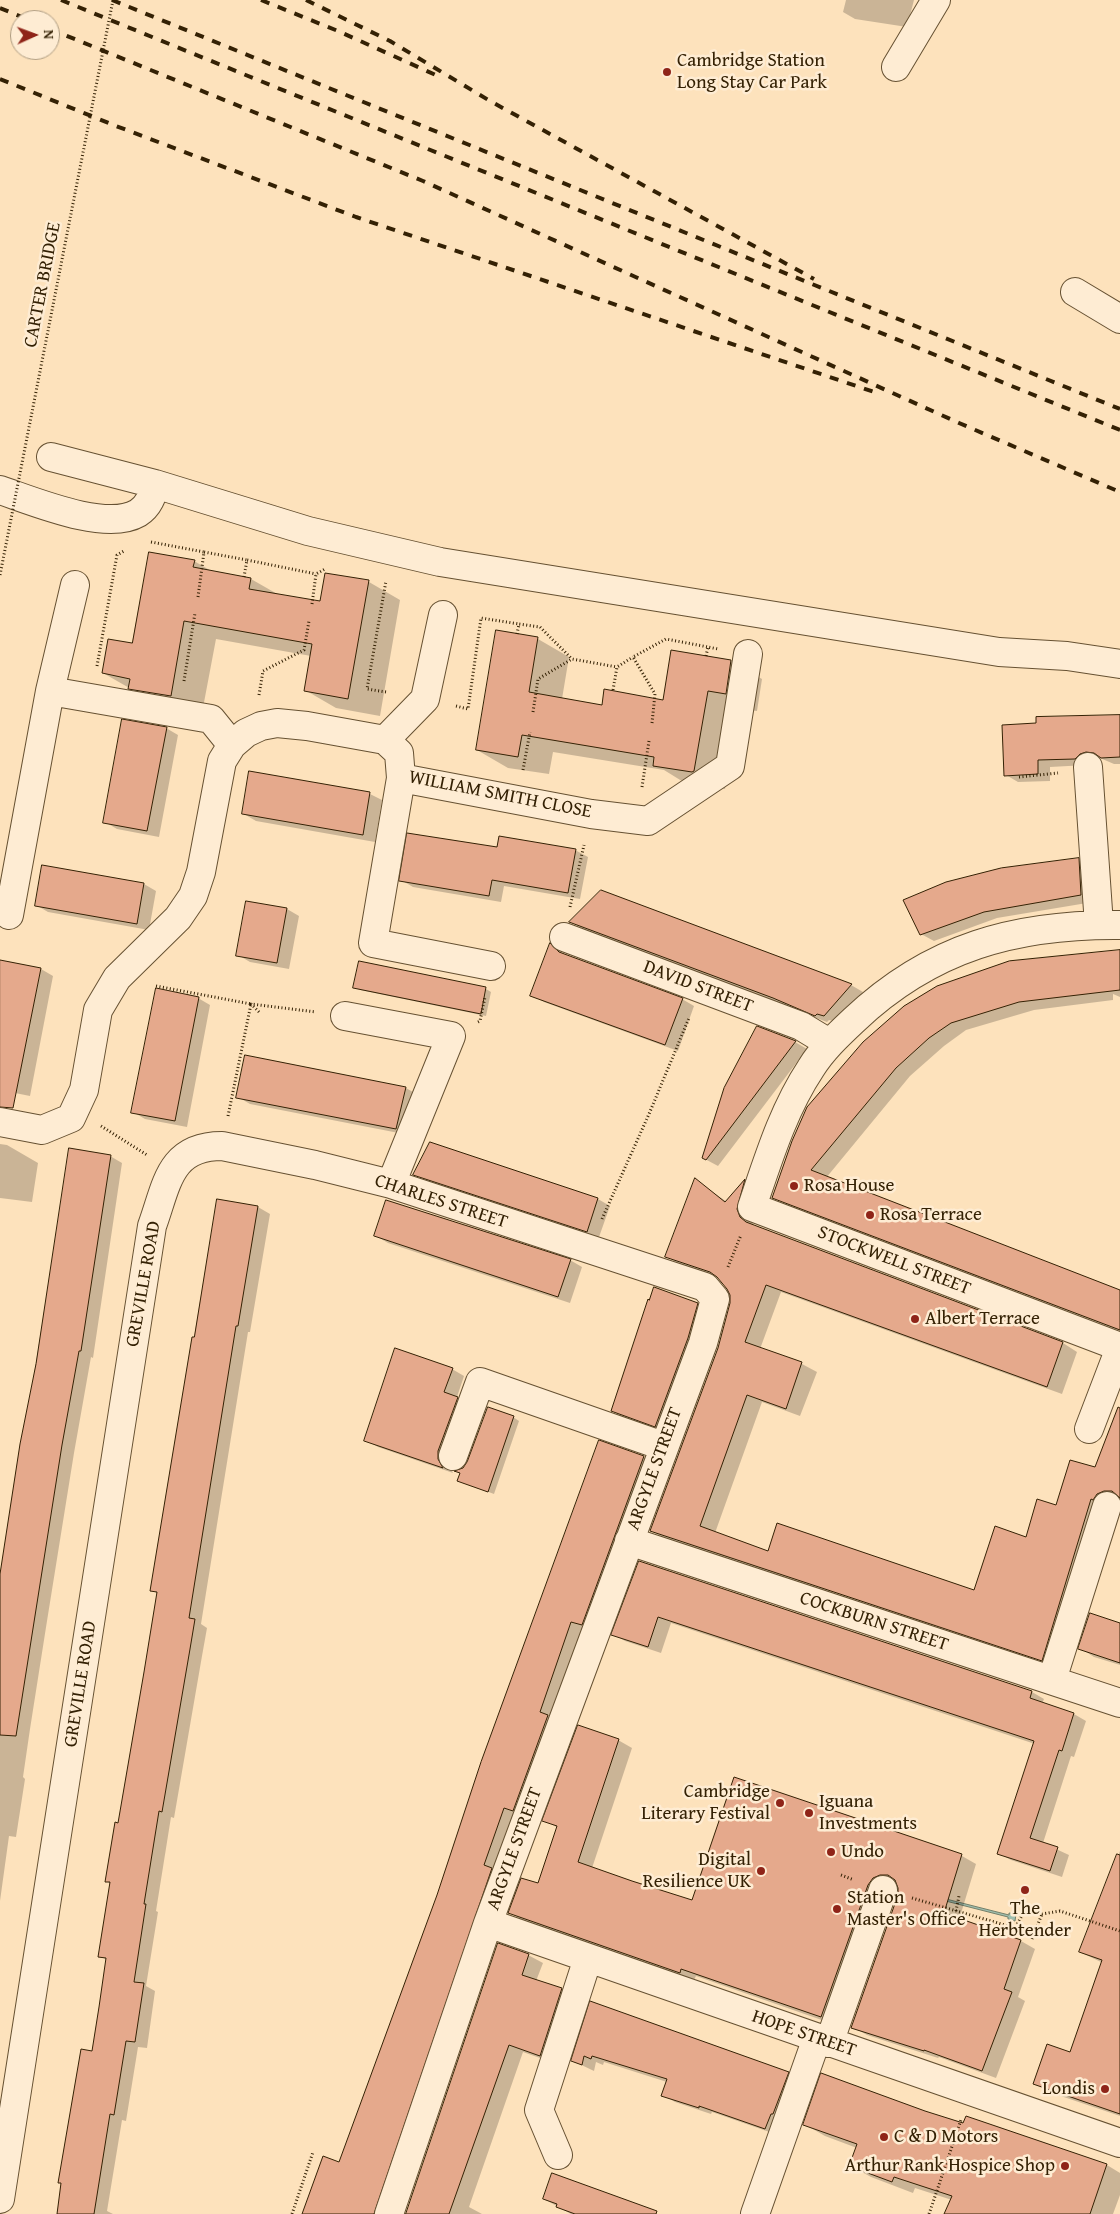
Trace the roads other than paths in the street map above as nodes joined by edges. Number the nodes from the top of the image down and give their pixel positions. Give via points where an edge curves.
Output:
1 (936, 0) edge
2 (896, 67) dead end
3 (1075, 292) dead end
4 (1120, 319) edge
5 (51, 457) dead end
6 (155, 484) junction
7 (0, 490) edge
8 (75, 585) dead end
9 (443, 616) dead end
10 (748, 654) dead end
11 (1120, 664) edge
12 (50, 691) junction
13 (384, 740) junction
14 (232, 745) junction
15 (1088, 767) dead end
16 (402, 778) junction
17 (9, 915) dead end
18 (1110, 925) edge
19 (564, 937) road end
20 (491, 966) road end
21 (345, 1016) road end
22 (830, 1044) junction
23 (0, 1122) edge
24 (172, 1172) joint
25 (391, 1184) junction
26 (711, 1292) joint
27 (1120, 1348) edge
28 (1089, 1429) dead end
29 (663, 1446) junction
30 (453, 1456) dead end
31 (1107, 1506) dead end
32 (628, 1541) junction
33 (1052, 1680) junction
34 (1120, 1703) edge
35 (883, 1890) road end
36 (488, 1923) junction
37 (588, 1958) junction
38 (823, 2040) junction
39 (1120, 2143) edge
40 (558, 2155) dead end
41 (0, 2199) edge
42 (389, 2214) edge
43 (755, 2214) edge

1 - 2 street
3 - 4 street
5 - 6 street
6 - 7 street via 150,501 138,513 119,518 63,512
6 - 11 street via 308,531 440,562 1000,652 1067,656
8 - 12 street
9 - 13 street via 425,699
10 - 16 street, WILLIAM SMITH CLOSE via 730,766 648,820 591,814
12 - 14 street via 211,719
12 - 17 street
13 - 14 street via 277,723 246,733
13 - 16 street, WILLIAM SMITH CLOSE via 399,753
14 - 23 street via 222,761 201,872 193,896 178,918 117,978 98,1010 84,1090 71,1118 42,1130
15 - 18 street
16 - 20 street via 372,943
18 - 22 street via 1052,928 970,946 935,961 895,985
19 - 22 street, DAVID STREET via 800,1026
21 - 25 street via 451,1036
22 - 27 street, STOCKWELL STREET via 811,1068 780,1125 752,1207
24 - 25 street, CHARLES STREET via 179,1160 193,1151 206,1146 222,1146
24 - 41 street, GREVILLE ROAD via 152,1226
25 - 26 street, CHARLES STREET via 705,1287
26 - 29 street, ARGYLE STREET via 715,1299 714,1308
27 - 28 street
29 - 30 street via 480,1382
29 - 32 street, ARGYLE STREET
31 - 33 street
32 - 33 street, COCKBURN STREET
32 - 36 street, ARGYLE STREET
33 - 34 street, COCKBURN STREET
35 - 38 street
36 - 37 street, HOPE STREET
36 - 42 street, ARGYLE STREET
37 - 38 street, HOPE STREET
37 - 40 street via 539,2110
38 - 39 street, HOPE STREET
38 - 43 street

